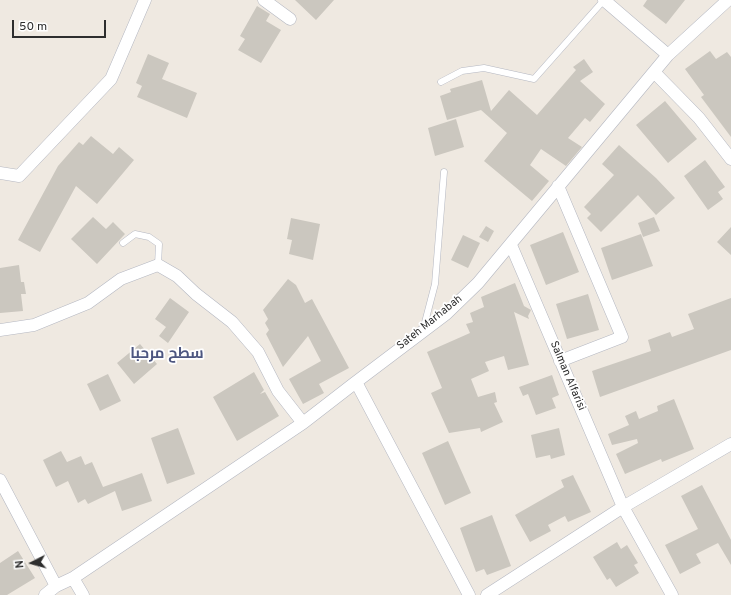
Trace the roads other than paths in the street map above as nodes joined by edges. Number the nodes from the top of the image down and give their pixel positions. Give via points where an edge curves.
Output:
1 (145, 0) edge
2 (264, 0) edge
3 (604, 0) edge
4 (728, 0) edge
5 (290, 19) dead end
6 (668, 55) junction
7 (654, 72) junction
8 (441, 82) dead end
9 (731, 159) edge
10 (444, 172) dead end
11 (0, 173) edge
12 (558, 186) junction
13 (123, 243) dead end
14 (511, 245) junction
15 (158, 265) junction
16 (0, 330) edge
17 (423, 331) junction
18 (560, 361) junction
19 (356, 382) junction
20 (303, 422) junction
21 (731, 444) edge
22 (0, 480) edge
23 (622, 507) junction
24 (73, 578) junction
25 (56, 586) junction
26 (45, 595) edge
27 (83, 595) edge
28 (469, 595) edge
29 (487, 595) edge
30 (672, 595) edge

1 - 11 street via 110,79 18,176
2 - 5 street
3 - 6 street
3 - 8 lane via 534,79 484,68 462,71
4 - 6 street, Sateh Marhabah
6 - 7 street, Sateh Marhabah
7 - 9 street via 699,118
7 - 12 street, Sateh Marhabah
10 - 17 lane via 435,284
12 - 14 street, Sateh Marhabah
12 - 18 street via 622,337
13 - 15 lane via 135,234 150,236 159,244
14 - 17 street, Sateh Marhabah via 478,283 446,314
14 - 18 street, Salman Alfarisi
15 - 16 street via 121,279 88,303 34,325
15 - 20 street via 177,276 232,322 258,352 278,391
17 - 19 street, Sateh Marhabah
18 - 23 street, Salman Alfarisi
19 - 20 street, Sateh Marhabah
19 - 28 street
20 - 24 street, Sateh Marhabah
21 - 23 street
22 - 25 street
23 - 29 street
23 - 30 street, Salman Alfarisi
24 - 25 street, Sateh Marhabah
24 - 27 street
25 - 26 street, Sateh Marhabah

